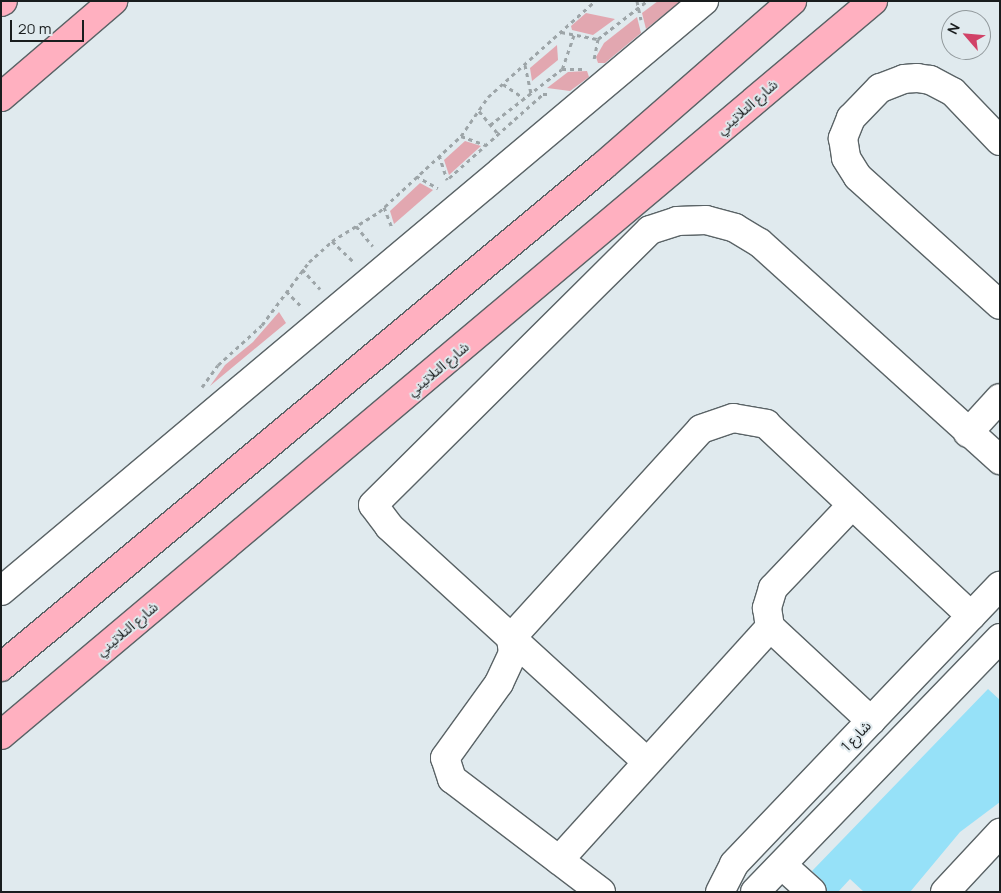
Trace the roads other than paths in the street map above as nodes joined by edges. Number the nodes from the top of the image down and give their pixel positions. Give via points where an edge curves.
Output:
1 (112, 1) edge
2 (704, 1) edge
3 (792, 1) edge
4 (873, 1) edge
5 (1, 97) edge
6 (1000, 141) edge
7 (1000, 305) edge
8 (1000, 398) edge
9 (968, 433) junction
10 (1000, 460) edge
11 (852, 505) junction
12 (1000, 586) edge
13 (1, 591) edge
14 (971, 616) junction
15 (770, 627) junction
16 (511, 638) junction
17 (1000, 638) edge
18 (1, 667) edge
19 (871, 721) junction
20 (1, 735) edge
21 (646, 761) junction
22 (1000, 833) edge
23 (559, 860) junction
24 (782, 865) junction
25 (600, 892) edge
26 (720, 892) edge
27 (755, 892) edge
28 (812, 892) edge
29 (945, 892) edge

1 - 5 main road
2 - 13 street
3 - 18 main road via 595,173
4 - 20 main road, شارع التلاتيني
6 - 7 street via 953,92 930,80 917,78 898,80 880,88 850,118 843,138 846,158 858,177
8 - 9 street
9 - 10 street
9 - 16 street via 760,243 725,225 706,220 677,221 650,230 373,505 388,526
11 - 14 street
11 - 15 street via 773,588 766,608
11 - 16 street via 766,424 733,418 716,421 701,429
12 - 14 street, شارع 1
14 - 19 street, شارع 1
15 - 19 street
15 - 21 street
16 - 21 street
16 - 23 street via 513,652 499,684 448,750 445,766 452,780
17 - 24 street
19 - 26 street, شارع 1 via 734,864
21 - 23 street
22 - 29 street
23 - 25 street
24 - 27 street
24 - 28 street

